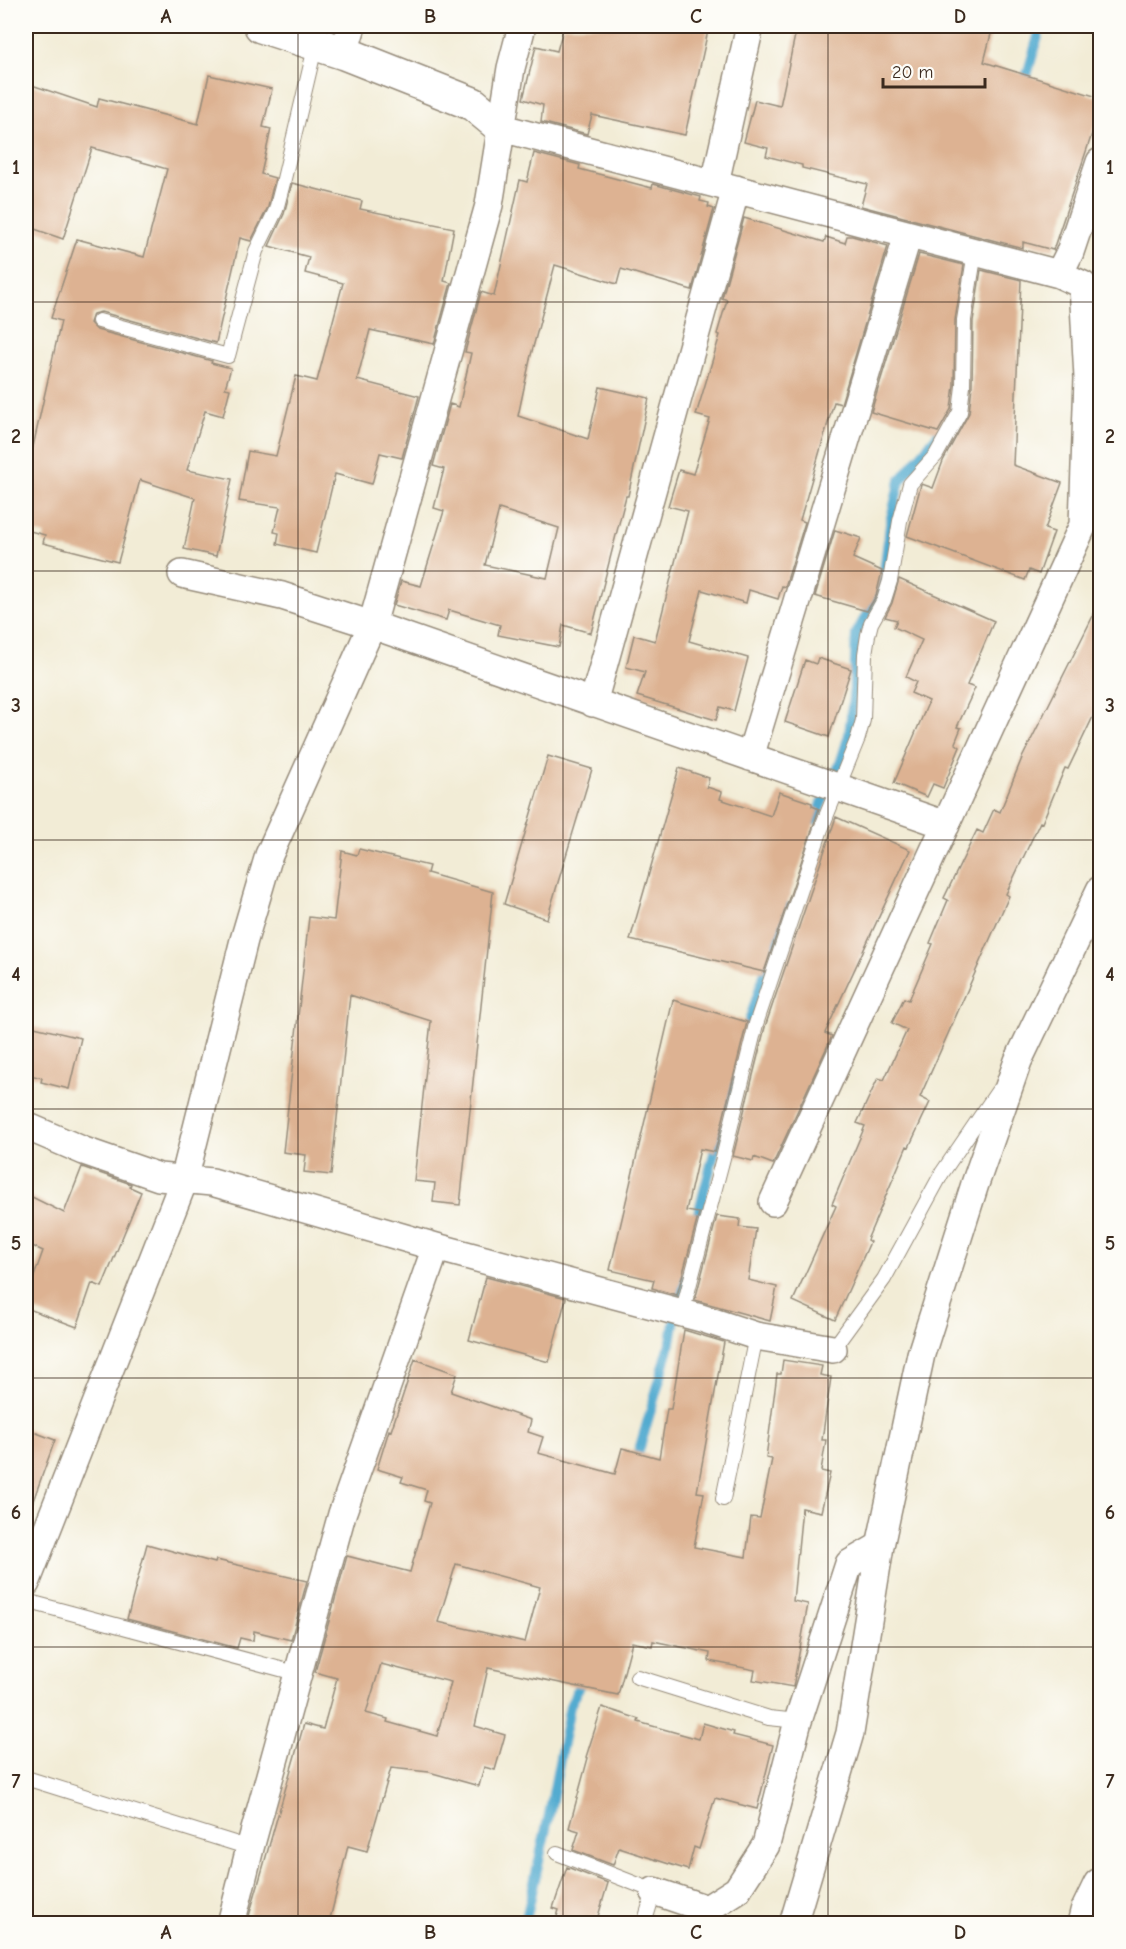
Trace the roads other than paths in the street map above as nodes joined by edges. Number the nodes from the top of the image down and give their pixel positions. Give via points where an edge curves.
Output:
1 (261, 26) edge
2 (522, 26) edge
3 (750, 26) edge
4 (337, 40) edge
5 (502, 128) junction
6 (1101, 162) edge
7 (726, 186) junction
8 (908, 235) junction
9 (975, 252) junction
10 (1081, 283) edge
11 (99, 321) dead end
12 (182, 574) dead end
13 (372, 625) junction
14 (593, 703) junction
15 (750, 757) junction
16 (838, 788) junction
17 (946, 825) junction
18 (1101, 890) edge
19 (1018, 1061) junction
20 (26, 1126) edge
21 (184, 1180) junction
22 (773, 1202) dead end
23 (436, 1247) junction
24 (682, 1313) junction
25 (756, 1336) junction
26 (833, 1349) joint
27 (723, 1499) dead end
28 (880, 1545) junction
29 (26, 1583) edge
30 (26, 1601) edge
31 (299, 1674) junction
32 (637, 1677) dead end
33 (798, 1721) junction
34 (26, 1778) edge
35 (250, 1848) junction
36 (557, 1853) dead end
37 (1101, 1885) edge
38 (654, 1891) junction
39 (231, 1923) edge
40 (644, 1923) edge
41 (793, 1923) edge
42 (1084, 1923) edge

1 - 4 street
2 - 5 street
3 - 7 street
4 - 5 street via 473,104
4 - 11 lane via 276,210 256,251 228,356
5 - 7 street
5 - 13 street via 489,205
6 - 10 street via 1071,252
7 - 8 street
7 - 14 street
8 - 9 street
8 - 15 street
9 - 10 street
9 - 16 lane via 963,320 960,412 936,455 910,484 890,581 868,635 863,720
10 - 17 street via 1088,378 1083,525
12 - 13 street via 282,596
13 - 14 street
13 - 21 street via 269,855
14 - 15 street
15 - 16 street
16 - 17 street
16 - 24 lane via 756,1024
17 - 22 street
18 - 19 street
19 - 26 lane via 942,1173 884,1279
19 - 28 street via 921,1354
20 - 21 street via 159,1177
21 - 23 street via 212,1182
21 - 29 street
23 - 24 street
23 - 31 street via 342,1514
24 - 25 street
25 - 26 street
25 - 27 lane
28 - 33 street via 849,1564
28 - 41 street via 850,1733
30 - 31 lane
31 - 35 street
32 - 33 lane via 769,1718
33 - 38 street via 766,1845 736,1890 707,1909
34 - 35 lane
35 - 39 street
36 - 38 lane
37 - 42 street
38 - 40 lane

